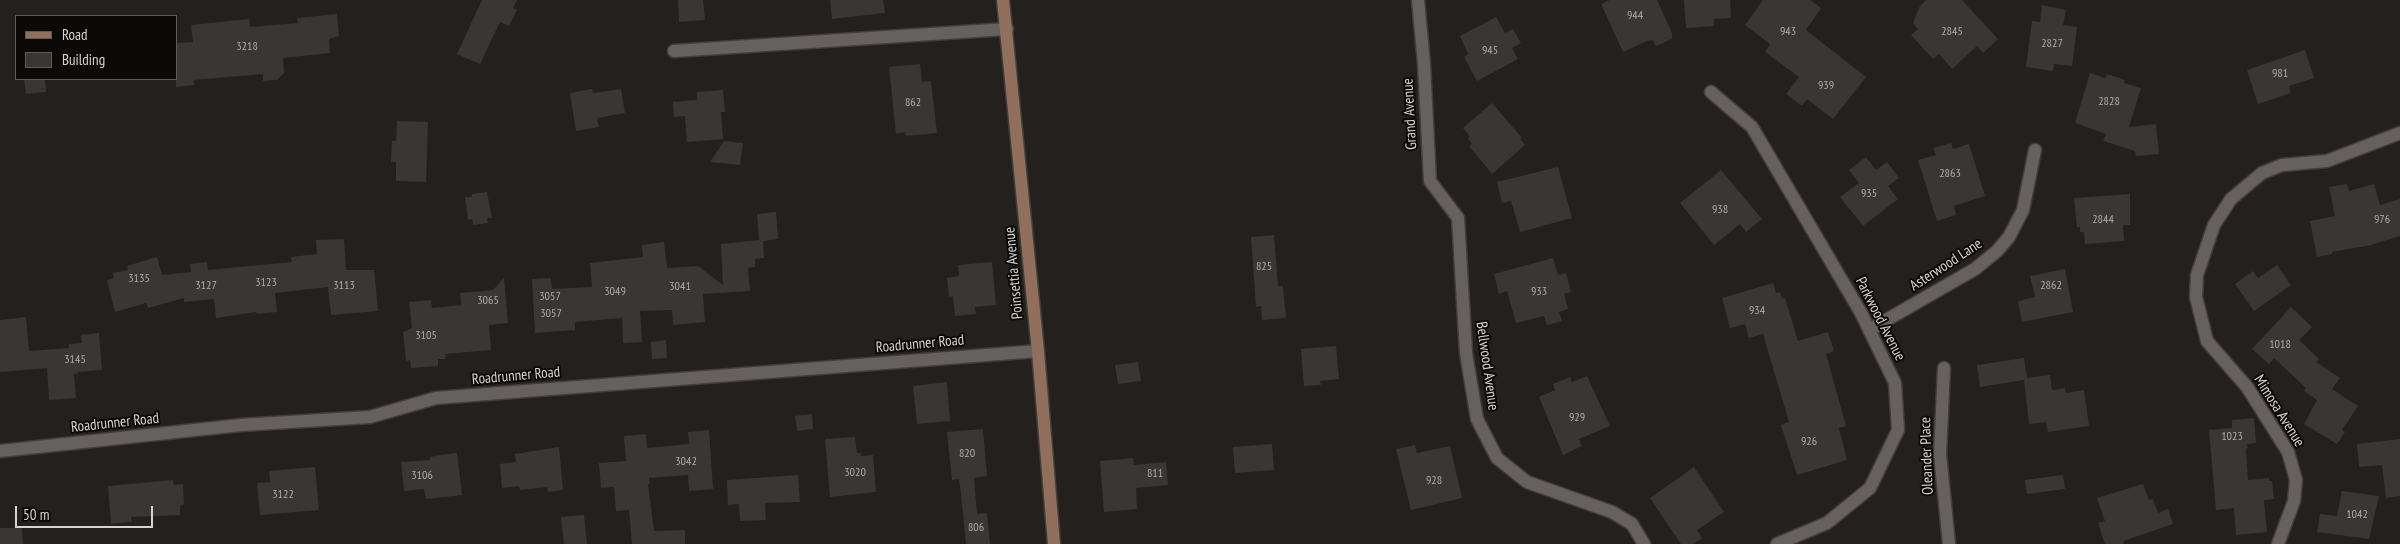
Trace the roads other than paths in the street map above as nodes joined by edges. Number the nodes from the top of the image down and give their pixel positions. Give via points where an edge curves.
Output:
1 (1003, 0) edge
2 (1418, 0) edge
3 (1007, 29) junction
4 (674, 51) dead end
5 (1711, 92) dead end
6 (2400, 133) edge
7 (2035, 150) dead end
8 (1458, 218) joint
9 (1870, 330) junction
10 (1038, 351) junction
11 (1944, 368) dead end
12 (0, 451) edge
13 (1054, 544) edge
14 (1644, 544) edge
15 (1777, 544) edge
16 (1949, 544) edge
17 (2278, 544) edge

1 - 3 street, Poinsettia Avenue
2 - 8 street, Grand Avenue via 1430,181
3 - 4 street
3 - 10 street, Poinsettia Avenue
5 - 9 street, Parkwood Avenue via 1752,127
6 - 17 street, Mimosa Avenue via 2327,161 2282,165 2262,173 2231,200 2214,225 2196,275 2196,297 2208,341 2248,387 2288,452 2296,480 2294,501
7 - 9 street, Asterwood Lane via 2023,210 2009,237 1997,251 1975,269
8 - 14 street, Bellwood Avenue via 1466,353 1477,419 1497,458 1527,482 1612,512 1632,524
9 - 15 street, Parkwood Avenue via 1895,383 1898,430 1870,488 1827,522
10 - 12 street, Roadrunner Road via 436,398 370,417 241,425
10 - 13 street, Poinsettia Avenue
11 - 16 street, Oleander Place via 1940,454

